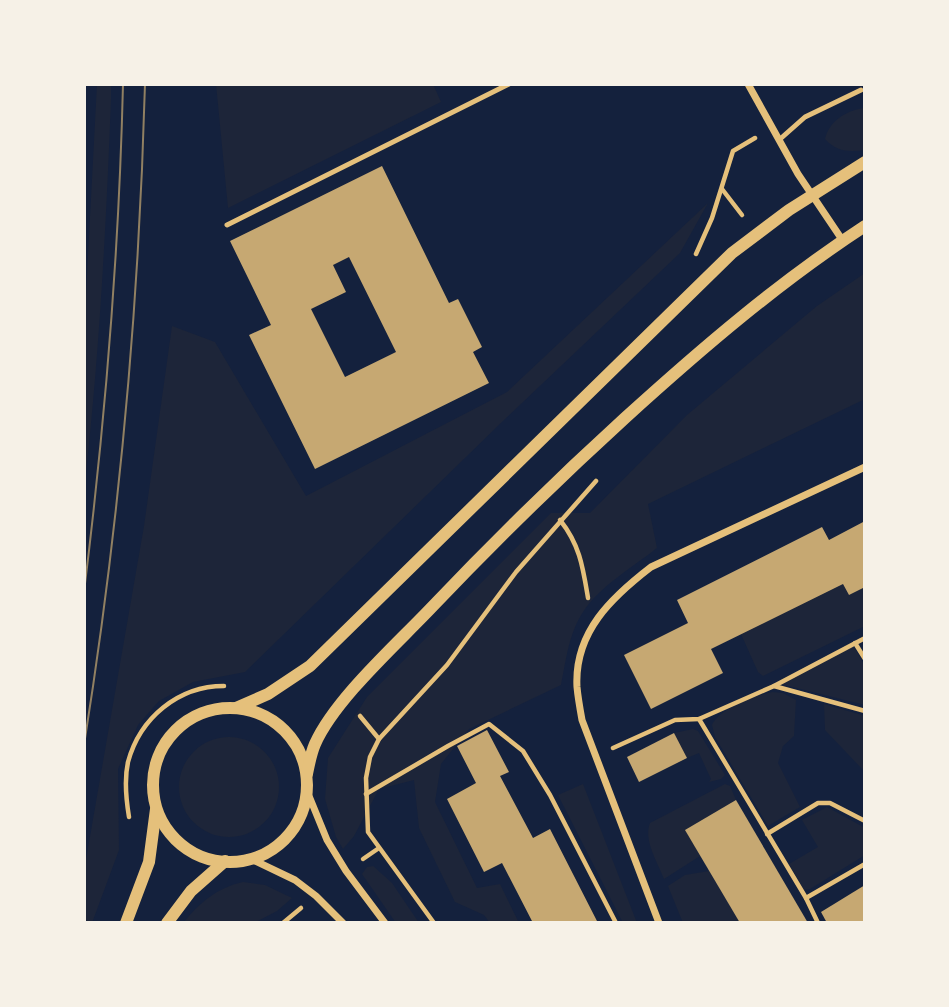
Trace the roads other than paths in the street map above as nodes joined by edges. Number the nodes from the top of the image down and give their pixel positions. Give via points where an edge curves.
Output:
1 (509, 84) edge
2 (748, 84) edge
3 (861, 90) dead end
4 (779, 140) junction
5 (865, 162) edge
6 (812, 195) junction
7 (226, 225) dead end
8 (865, 226) edge
9 (843, 241) junction
10 (865, 467) edge
11 (236, 708) junction
12 (307, 774) junction
13 (307, 790) junction
14 (156, 805) junction
15 (251, 859) junction
16 (225, 861) junction
17 (125, 923) edge
18 (167, 923) edge
19 (343, 923) edge
20 (385, 923) edge
21 (659, 923) edge

1 - 7 lane
2 - 4 street
3 - 4 lane via 805,117
4 - 6 street
5 - 6 street
6 - 9 street
6 - 11 street via 733,253 310,666 268,694
8 - 9 street
9 - 12 street via 718,336 559,479 453,584 345,698 314,746
10 - 21 street via 651,567 621,590 596,622 580,659 577,686 582,720
11 - 12 street via 261,715 283,729
11 - 14 street via 197,716 167,741 156,766
12 - 13 street
13 - 15 street via 300,816 285,838
13 - 20 street via 327,841
14 - 16 street via 182,844 195,853
14 - 17 street via 149,862
15 - 16 street
15 - 19 street via 295,880
16 - 18 street via 191,891

